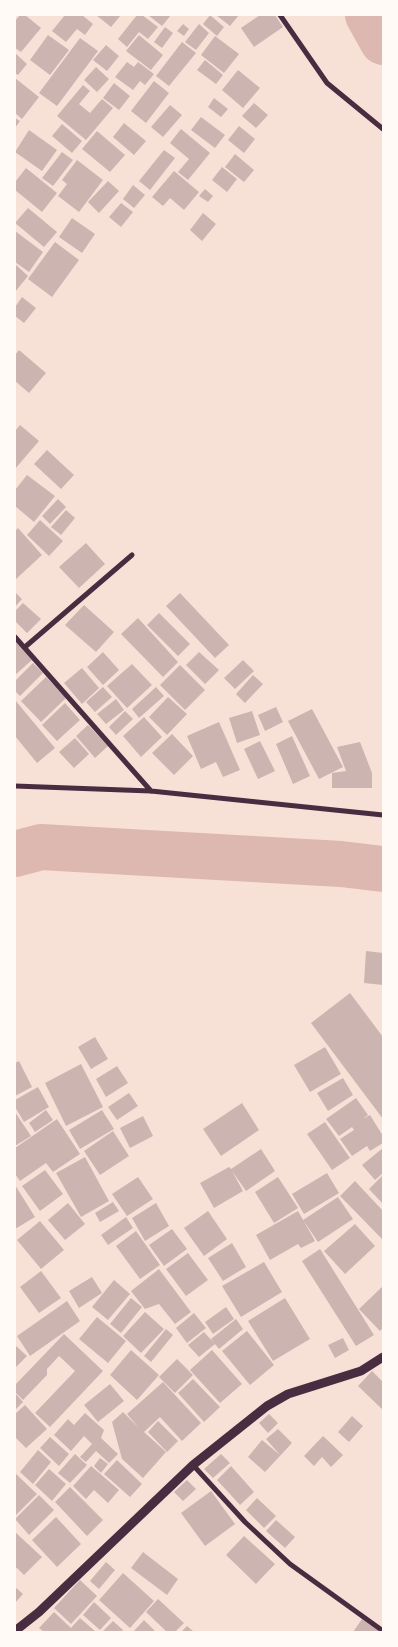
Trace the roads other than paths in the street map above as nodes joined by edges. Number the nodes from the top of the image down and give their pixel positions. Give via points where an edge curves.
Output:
1 (280, 15) edge
2 (383, 129) edge
3 (132, 554) dead end
4 (15, 637) edge
5 (25, 647) junction
6 (15, 786) edge
7 (152, 791) junction
8 (383, 815) edge
9 (383, 1357) edge
10 (193, 1465) junction
11 (18, 1630) edge
12 (383, 1631) edge

1 - 2 street via 327,83
3 - 5 street
4 - 5 street
5 - 7 street
6 - 7 street
7 - 8 street
9 - 10 street via 361,1371 288,1394 266,1406
10 - 11 street
10 - 12 street via 244,1522 290,1564

